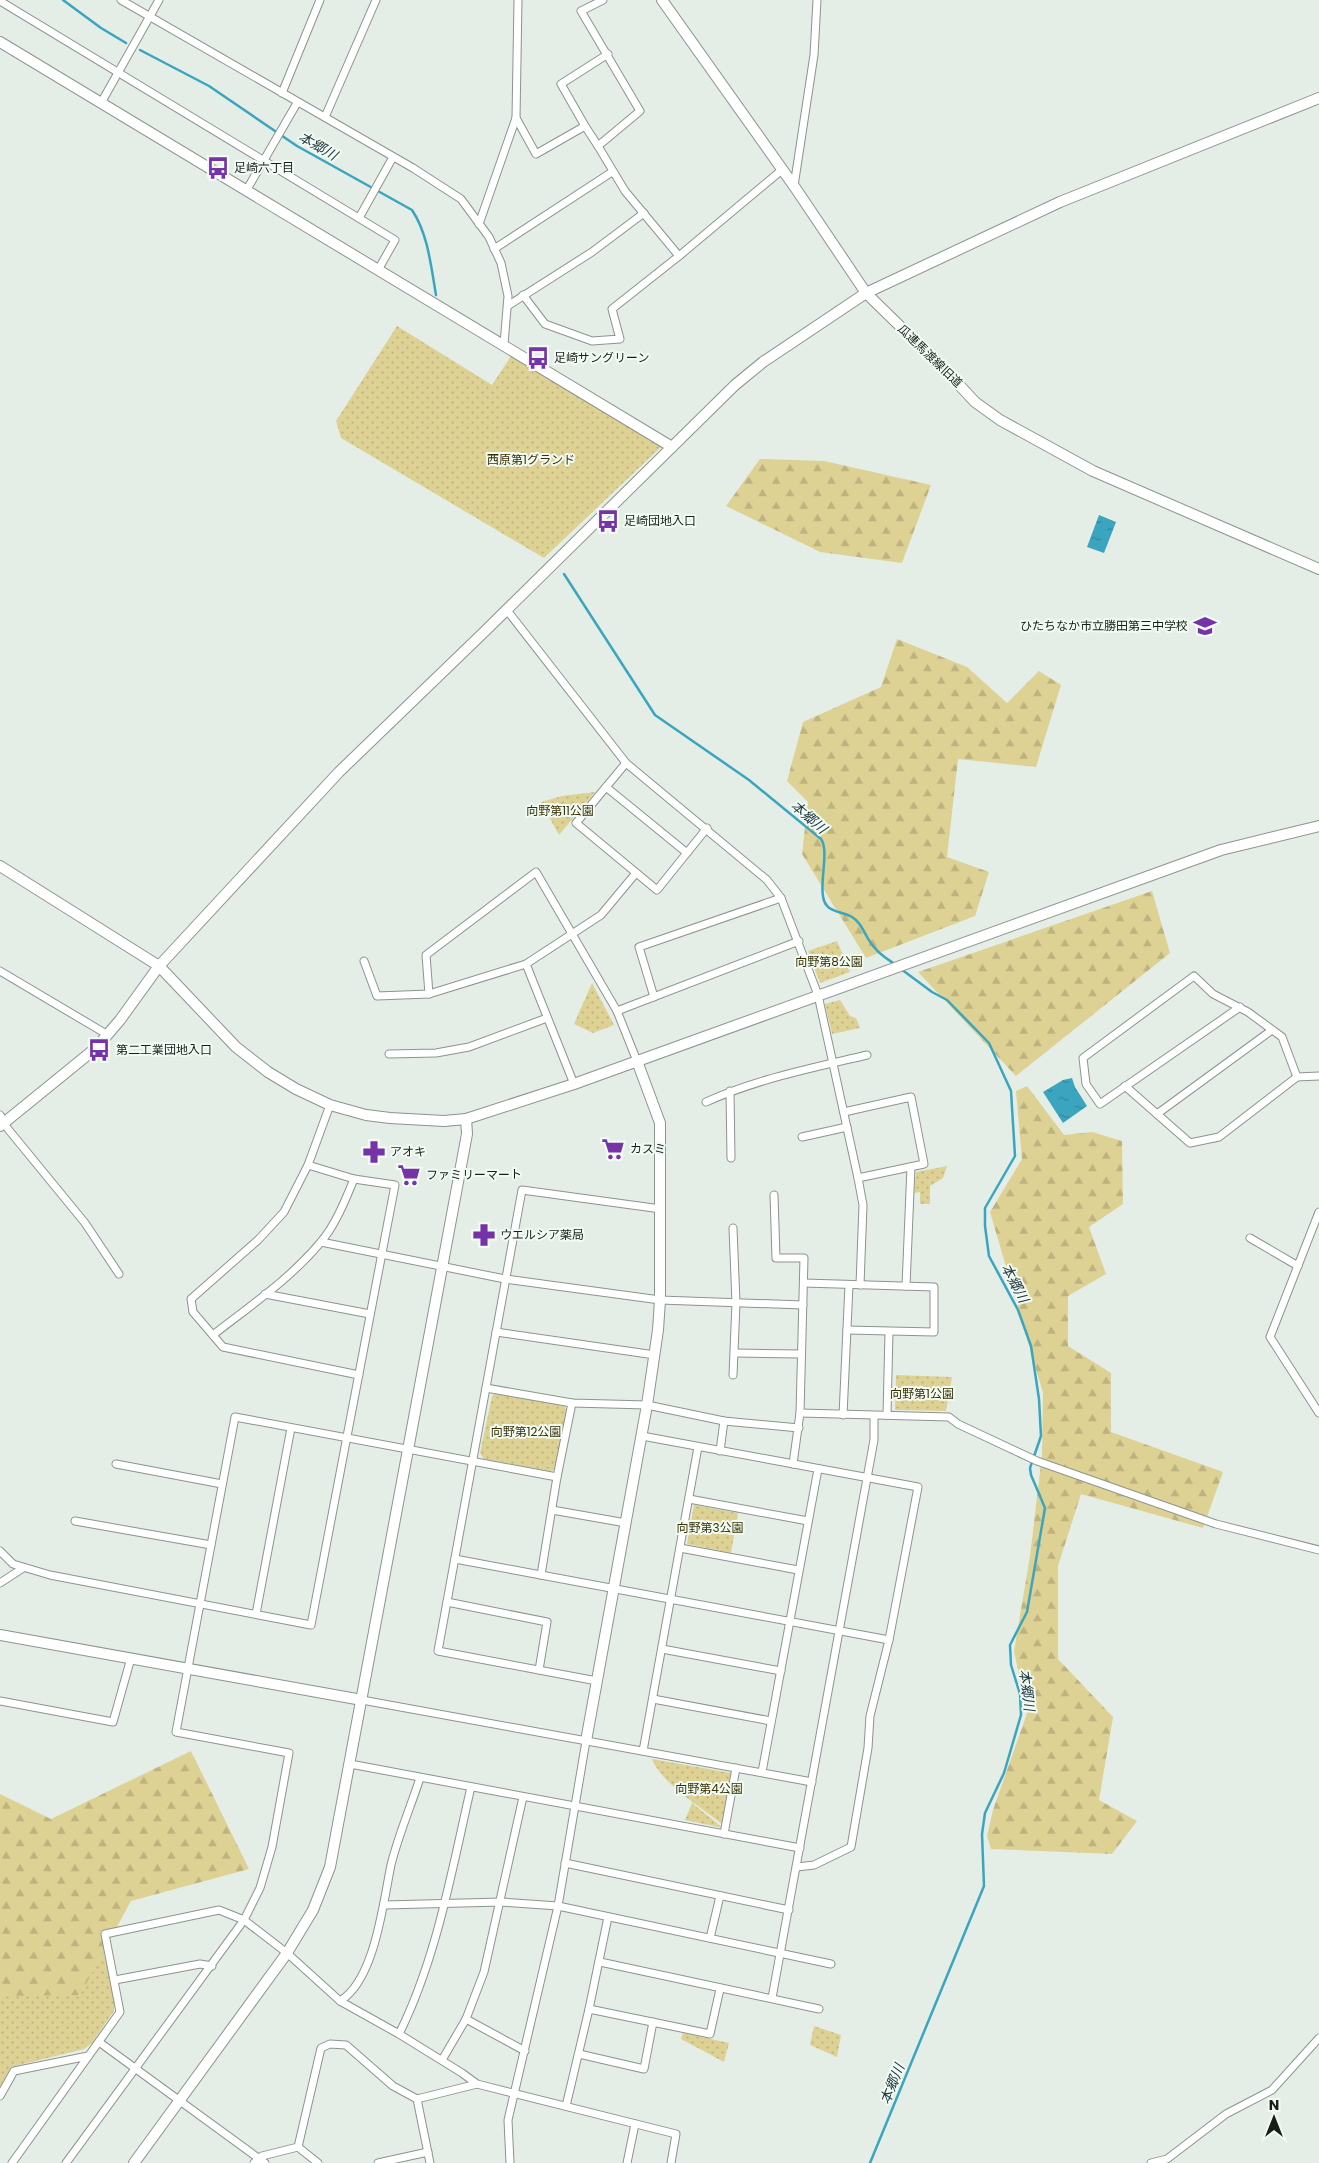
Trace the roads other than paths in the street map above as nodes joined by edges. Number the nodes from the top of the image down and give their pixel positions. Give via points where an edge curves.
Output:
1 (121, 0) edge
2 (159, 0) edge
3 (320, 0) edge
4 (376, 0) edge
5 (518, 0) edge
6 (603, 0) edge
7 (662, 0) edge
8 (817, 0) edge
9 (0, 1) edge
10 (148, 16) junction
11 (0, 42) edge
12 (608, 54) junction
13 (117, 73) junction
14 (282, 94) junction
15 (1319, 98) edge
16 (101, 103) junction
17 (298, 103) junction
18 (325, 117) junction
19 (516, 118) junction
20 (585, 126) junction
21 (598, 146) junction
22 (393, 157) junction
23 (263, 160) junction
24 (783, 170) junction
25 (612, 172) junction
26 (794, 186) junction
27 (246, 191) junction
28 (644, 213) junction
29 (358, 218) junction
30 (479, 224) junction
31 (494, 249) junction
32 (679, 256) junction
33 (378, 270) junction
34 (866, 293) junction
35 (523, 295) junction
36 (508, 305) junction
37 (504, 344) junction
38 (672, 447) junction
39 (1319, 569) edge
40 (506, 609) junction
41 (626, 763) junction
42 (606, 787) junction
43 (1319, 826) edge
44 (707, 828) junction
45 (687, 853) junction
46 (0, 866) edge
47 (636, 873) junction
48 (781, 898) junction
49 (571, 933) junction
50 (799, 941) junction
51 (364, 961) dead end
52 (526, 964) junction
53 (159, 966) junction
54 (0, 971) edge
55 (429, 994) junction
56 (818, 996) junction
57 (654, 997) junction
58 (1240, 1007) junction
59 (617, 1011) junction
60 (547, 1018) junction
61 (1272, 1030) junction
62 (108, 1035) junction
63 (389, 1054) dead end
64 (866, 1056) dead end
65 (637, 1061) junction
66 (834, 1063) junction
67 (1319, 1076) edge
68 (1297, 1077) junction
69 (574, 1084) junction
70 (1125, 1086) junction
71 (730, 1091) junction
72 (706, 1102) dead end
73 (330, 1105) junction
74 (844, 1112) junction
75 (1158, 1114) junction
76 (466, 1119) junction
77 (1, 1121) edge
78 (847, 1127) junction
79 (802, 1137) dead end
80 (731, 1158) dead end
81 (308, 1165) junction
82 (911, 1167) junction
83 (858, 1178) junction
84 (354, 1179) junction
85 (774, 1195) dead end
86 (661, 1209) junction
87 (1319, 1212) edge
88 (733, 1228) dead end
89 (1250, 1238) dead end
90 (321, 1242) junction
91 (382, 1254) junction
92 (1298, 1266) junction
93 (444, 1267) junction
94 (119, 1274) dead end
95 (506, 1279) junction
96 (804, 1283) junction
97 (849, 1285) junction
98 (860, 1285) junction
99 (906, 1286) junction
100 (265, 1294) junction
101 (660, 1300) junction
102 (736, 1303) junction
103 (803, 1305) junction
104 (370, 1314) junction
105 (847, 1330) junction
106 (496, 1332) junction
107 (889, 1332) junction
108 (213, 1335) junction
109 (735, 1353) junction
110 (801, 1354) junction
111 (655, 1355) junction
112 (359, 1375) junction
113 (733, 1375) dead end
114 (486, 1388) junction
115 (572, 1403) junction
116 (648, 1405) junction
117 (800, 1413) junction
118 (1319, 1413) edge
119 (843, 1415) junction
120 (887, 1415) junction
121 (874, 1416) junction
122 (724, 1421) junction
123 (291, 1428) junction
124 (799, 1428) junction
125 (642, 1436) junction
126 (347, 1438) junction
127 (698, 1447) junction
128 (409, 1450) junction
129 (720, 1451) junction
130 (471, 1462) junction
131 (116, 1464) dead end
132 (793, 1464) junction
133 (818, 1469) junction
134 (557, 1477) junction
135 (867, 1478) junction
136 (222, 1484) junction
137 (688, 1499) junction
138 (552, 1510) junction
139 (75, 1521) dead end
140 (808, 1521) junction
141 (626, 1523) junction
142 (211, 1545) junction
143 (680, 1548) junction
144 (1319, 1550) edge
145 (0, 1551) edge
146 (455, 1559) junction
147 (23, 1568) junction
148 (798, 1570) junction
149 (541, 1575) junction
150 (0, 1583) edge
151 (614, 1588) junction
152 (671, 1599) junction
153 (447, 1602) junction
154 (200, 1605) junction
155 (256, 1614) junction
156 (790, 1620) junction
157 (840, 1630) junction
158 (0, 1635) edge
159 (889, 1640) junction
160 (662, 1649) junction
161 (131, 1658) junction
162 (187, 1668) junction
163 (539, 1670) junction
164 (781, 1671) junction
165 (597, 1680) junction
166 (653, 1699) junction
167 (362, 1700) junction
168 (0, 1701) edge
169 (771, 1721) junction
170 (586, 1741) junction
171 (643, 1751) junction
172 (350, 1764) junction
173 (736, 1768) junction
174 (762, 1772) junction
175 (420, 1778) junction
176 (812, 1782) junction
177 (471, 1786) junction
178 (523, 1797) junction
179 (574, 1806) junction
180 (724, 1834) junction
181 (800, 1848) junction
182 (564, 1863) junction
183 (797, 1868) junction
184 (720, 1896) junction
185 (501, 1902) junction
186 (444, 1903) junction
187 (384, 1906) junction
188 (558, 1906) junction
189 (788, 1910) junction
190 (608, 1917) junction
191 (244, 1920) junction
192 (710, 1938) junction
193 (287, 1953) junction
194 (780, 1954) junction
195 (600, 1962) junction
196 (831, 1964) dead end
197 (212, 1966) junction
198 (115, 1980) junction
199 (720, 1989) junction
200 (772, 1998) junction
201 (340, 2001) junction
202 (589, 2009) junction
203 (819, 2009) dead end
204 (466, 2019) junction
205 (653, 2022) junction
206 (399, 2034) junction
207 (1319, 2038) edge
208 (99, 2042) junction
209 (525, 2051) junction
210 (579, 2054) junction
211 (88, 2056) junction
212 (442, 2060) junction
213 (135, 2068) junction
214 (477, 2084) junction
215 (515, 2094) junction
216 (0, 2096) edge
217 (180, 2099) junction
218 (417, 2099) junction
219 (566, 2106) junction
220 (635, 2124) junction
221 (298, 2147) junction
222 (428, 2152) junction
223 (256, 2160) edge
224 (12, 2163) edge
225 (66, 2163) edge
226 (134, 2163) edge
227 (265, 2163) edge
228 (318, 2163) edge
229 (378, 2163) edge
230 (430, 2163) edge
231 (510, 2163) edge
232 (627, 2163) edge
233 (671, 2163) edge
234 (1152, 2163) edge

1 - 10 street
2 - 10 street
3 - 14 street
4 - 18 street
5 - 19 street
6 - 12 street via 582,10
7 - 24 street, 瓜連馬渡線旧道
8 - 26 street via 814,56
9 - 13 street
10 - 13 street
10 - 14 street
11 - 16 street
12 - 20 street via 561,84
12 - 21 street via 640,112
13 - 16 street
13 - 23 street
14 - 17 street
15 - 34 street via 1060,202
16 - 27 street
17 - 18 street
17 - 23 street
18 - 22 street
19 - 20 street via 536,154
19 - 30 street
20 - 21 street
21 - 25 street
22 - 29 street
22 - 30 street via 461,199
23 - 27 street
23 - 29 street
24 - 26 street, 瓜連馬渡線旧道
24 - 32 street
25 - 28 street
25 - 31 street
26 - 34 street, 瓜連馬渡線旧道
27 - 33 street
28 - 32 street
28 - 35 street via 592,252
29 - 33 street via 395,240
30 - 31 street
31 - 36 street via 501,263
32 - 35 street via 612,309 620,339 592,341 546,324
33 - 37 street
34 - 38 street via 763,362
34 - 39 street, 瓜連馬渡線旧道 via 975,402 1000,420 1093,471
35 - 36 street
36 - 37 street
37 - 38 street
38 - 40 street
40 - 41 street
40 - 53 street via 339,772
41 - 42 street
41 - 44 street
42 - 45 street
42 - 47 street via 576,824
43 - 56 street via 1221,850
44 - 45 street
44 - 48 street via 767,880
45 - 47 street via 657,890
46 - 53 street
47 - 49 street via 601,915
48 - 50 street
48 - 57 street via 638,946
49 - 52 street
49 - 55 street via 536,872 426,956
49 - 59 street
50 - 56 street
50 - 57 street
51 - 55 street via 377,996
52 - 55 street
52 - 60 street
53 - 62 street
53 - 73 street via 236,1047 268,1072
54 - 62 street
56 - 65 street
56 - 66 street
57 - 59 street
58 - 61 street
58 - 70 street
58 - 70 street via 1212,994 1194,976 1083,1058 1086,1084 1100,1104
59 - 65 street
60 - 63 street via 469,1047 436,1053
60 - 69 street
61 - 68 street via 1282,1037
61 - 75 street
62 - 77 street via 81,1060
64 - 66 street
65 - 69 street
65 - 86 street via 660,1123
66 - 71 street
66 - 74 street
67 - 68 street
68 - 75 street via 1219,1137 1190,1143
69 - 76 street
70 - 75 street
71 - 72 street
71 - 80 street
73 - 76 street via 390,1118
73 - 81 street
74 - 78 street
74 - 82 street via 911,1097 924,1164
76 - 93 street via 467,1134
77 - 94 street via 84,1223
78 - 79 street
78 - 83 street
81 - 84 street
81 - 108 street via 284,1212 258,1240 191,1299 193,1312
82 - 83 street
82 - 99 street
83 - 98 street via 863,1205
84 - 90 street
84 - 91 street via 395,1185
85 - 96 street via 776,1258 804,1258
86 - 95 street via 522,1190
86 - 101 street
87 - 92 street
88 - 102 street
89 - 92 street
90 - 91 street
90 - 100 street
91 - 93 street
91 - 104 street
92 - 118 street via 1270,1337
93 - 95 street
93 - 128 street
95 - 101 street
95 - 106 street
96 - 97 street
96 - 103 street
97 - 98 street
97 - 105 street
98 - 99 street
99 - 107 street via 934,1287 934,1332
100 - 104 street
100 - 108 street
101 - 102 street
101 - 111 street
102 - 103 street
102 - 109 street
103 - 110 street
104 - 112 street
105 - 107 street
105 - 119 street
106 - 111 street
106 - 114 street
107 - 120 street
108 - 112 street via 223,1347
109 - 110 street
109 - 113 street
110 - 117 street
111 - 116 street
112 - 126 street
114 - 115 street
114 - 130 street
115 - 116 street
115 - 134 street
116 - 122 street
116 - 125 street
117 - 119 street
117 - 124 street
119 - 121 street
120 - 121 street
120 - 144 street via 949,1417 1034,1460 1216,1524
121 - 135 street via 874,1440
122 - 124 street
122 - 129 street
123 - 126 street
123 - 136 street via 235,1417
123 - 155 street
124 - 132 street
125 - 127 street
125 - 141 street
126 - 128 street
126 - 155 street via 311,1625
127 - 129 street
127 - 137 street
128 - 130 street
128 - 167 street
129 - 132 street
130 - 134 street
130 - 146 street
131 - 136 street
132 - 133 street
133 - 135 street
133 - 140 street
134 - 138 street
135 - 157 street
135 - 159 street via 918,1487
136 - 142 street
137 - 140 street
137 - 143 street
138 - 141 street
138 - 149 street
139 - 142 street
140 - 148 street
141 - 151 street
142 - 154 street
143 - 148 street
143 - 152 street
145 - 147 street via 12,1564
146 - 149 street
146 - 153 street
147 - 150 street
147 - 154 street
148 - 156 street
149 - 151 street
151 - 152 street
151 - 165 street
152 - 156 street
152 - 160 street
153 - 163 street via 547,1622
153 - 163 street via 438,1651
154 - 155 street
154 - 162 street
156 - 157 street
156 - 164 street
157 - 159 street
157 - 176 street
158 - 161 street
159 - 183 street via 870,1716 852,1847
160 - 164 street
160 - 166 street
161 - 162 street
161 - 168 street via 113,1722
162 - 167 street
162 - 191 street via 176,1732 289,1754 272,1847 260,1888
163 - 165 street
164 - 169 street
165 - 170 street
166 - 169 street
166 - 171 street
167 - 170 street
167 - 172 street
169 - 174 street
170 - 171 street
170 - 179 street
171 - 173 street
172 - 175 street
172 - 193 street via 330,1867 313,1910
173 - 174 street
173 - 180 street
174 - 176 street
175 - 177 street
175 - 187 street via 391,1864
176 - 181 street
177 - 178 street
177 - 186 street
178 - 179 street
178 - 185 street
179 - 180 street
179 - 182 street
180 - 181 street
181 - 183 street
182 - 184 street
182 - 188 street
183 - 189 street
184 - 189 street
184 - 192 street
185 - 186 street
185 - 188 street
185 - 204 street via 484,1972
186 - 187 street
186 - 206 street via 416,2001
187 - 201 street via 364,1973 351,1995
188 - 190 street
188 - 209 street
189 - 194 street
190 - 192 street
190 - 195 street
191 - 193 street
191 - 197 street
191 - 198 street via 219,1910 105,1934
192 - 194 street
193 - 201 street
193 - 217 street
194 - 196 street
194 - 200 street
195 - 199 street
195 - 202 street
197 - 198 street via 200,1964
197 - 213 street
198 - 208 street via 120,2012
199 - 200 street
199 - 205 street via 710,2034
200 - 203 street
201 - 206 street
202 - 205 street
202 - 210 street
204 - 209 street
204 - 212 street
205 - 210 street via 644,2069
206 - 212 street
207 - 234 street via 1272,2090 1226,2114 1167,2159
208 - 211 street
208 - 213 street
209 - 215 street
210 - 219 street
211 - 216 street via 14,2071
211 - 224 street
212 - 214 street
213 - 217 street
213 - 225 street
214 - 215 street
214 - 218 street
215 - 219 street
215 - 231 street via 508,2120
217 - 223 street
217 - 226 street
218 - 221 street via 393,2086 346,2045 330,2044 322,2048
218 - 222 street
219 - 220 street
220 - 232 street
220 - 233 street via 676,2134
221 - 223 street
221 - 228 street
222 - 229 street
222 - 230 street
223 - 227 street

